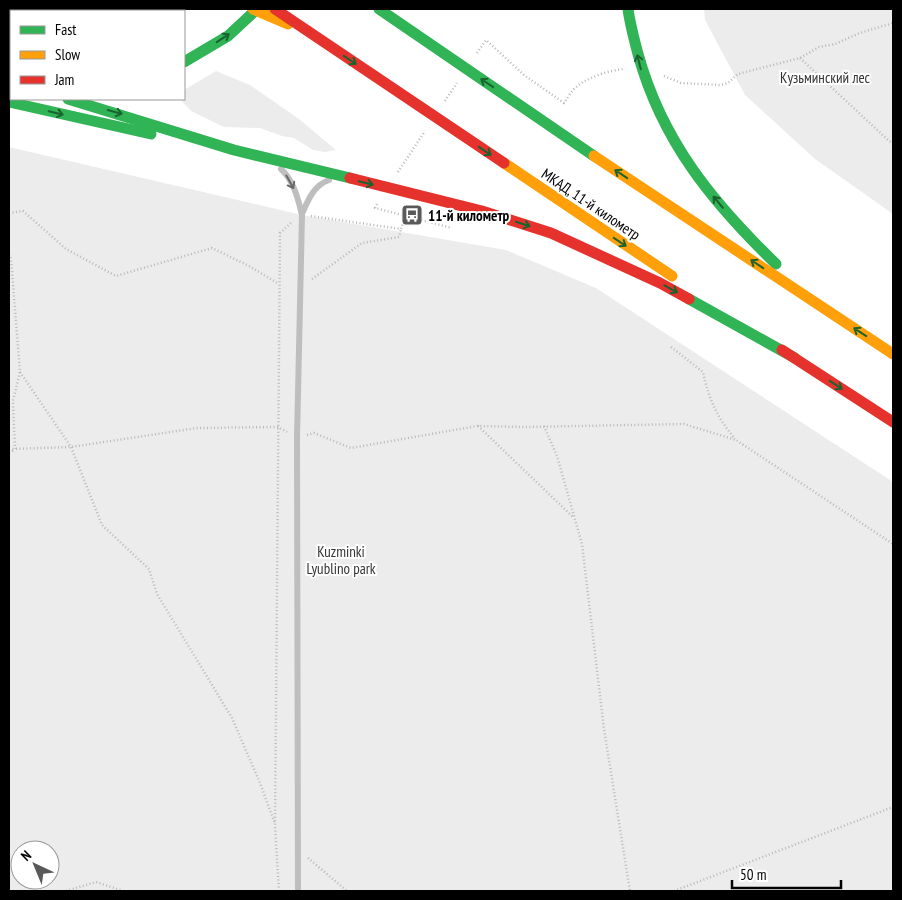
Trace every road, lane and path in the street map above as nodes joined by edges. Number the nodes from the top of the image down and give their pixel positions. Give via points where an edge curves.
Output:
1 (253, 9) edge
2 (257, 9) edge
3 (275, 9) edge
4 (378, 9) edge
5 (628, 9) edge
6 (893, 23) edge
7 (310, 33) junction
8 (486, 40) dead end
9 (800, 58) junction
10 (185, 61) edge
11 (640, 67) junction
12 (71, 100) edge
13 (9, 102) edge
14 (893, 142) edge
15 (234, 150) junction
16 (266, 158) junction
17 (342, 177) junction
18 (374, 208) dead end
19 (9, 213) edge
20 (302, 215) junction
21 (405, 216) junction
22 (401, 228) junction
23 (452, 228) dead end
24 (9, 254) edge
25 (279, 284) junction
26 (300, 287) junction
27 (826, 311) junction
28 (671, 347) dead end
29 (893, 354) edge
30 (795, 358) junction
31 (20, 372) junction
32 (893, 422) edge
33 (478, 426) junction
34 (544, 426) junction
35 (278, 427) junction
36 (297, 438) junction
37 (736, 440) junction
38 (71, 447) junction
39 (9, 449) edge
40 (15, 449) junction
41 (9, 453) edge
42 (574, 518) junction
43 (893, 544) edge
44 (893, 807) edge
45 (275, 826) junction
46 (298, 849) junction
47 (66, 891) edge
48 (123, 891) edge
49 (279, 891) edge
50 (298, 891) edge
51 (347, 891) edge
52 (630, 891) edge
53 (674, 891) edge

1 - 7 main road
10 -> 2 main road via 228,36
3 - 7 main road, МКАД, 11-й километр
27 -> 4 main road
11 -> 5 main road
6 - 9 path via 819,47
7 -> 30 main road, МКАД, 11-й километр
8 - 11 path via 524,75 564,103 574,89 593,77 611,70
9 - 11 path via 738,74 721,85 681,83
9 - 14 path
27 -> 11 main road via 749,239 688,167 659,117
12 -> 15 main road
13 -> 15 main road
15 - 16 main road
16 - 17 main road
16 -> 20 lane via 291,182
17 - 20 lane via 326,181 316,189
17 -> 30 main road via 482,210 551,233 660,283
18 - 21 path
19 - 25 path via 23,211 66,249 116,276 212,248
20 - 22 path
20 - 25 path via 280,233
20 - 26 lane
21 - 22 path
21 - 23 path
22 - 26 path via 399,238 362,242
24 - 31 path
25 - 35 path
26 - 36 lane
29 -> 27 main road
28 - 37 path via 703,372 708,395 724,426
30 -> 32 main road, МКАД, 11-й километр
31 - 38 path
31 - 40 path via 13,401
33 - 34 path
33 - 36 path via 351,448 314,433
33 - 42 path
34 - 37 path via 684,424
34 - 42 path via 557,456
35 - 36 path
35 - 38 path via 197,428
35 - 45 path
36 - 46 lane
37 - 43 path
38 - 40 path
38 - 45 path via 102,525 149,569 157,594 232,718
39 - 40 path
40 - 41 path
42 - 52 path via 582,544 604,728
44 - 53 path
45 - 49 path
46 - 50 lane
46 - 51 path
47 - 48 path via 96,882

